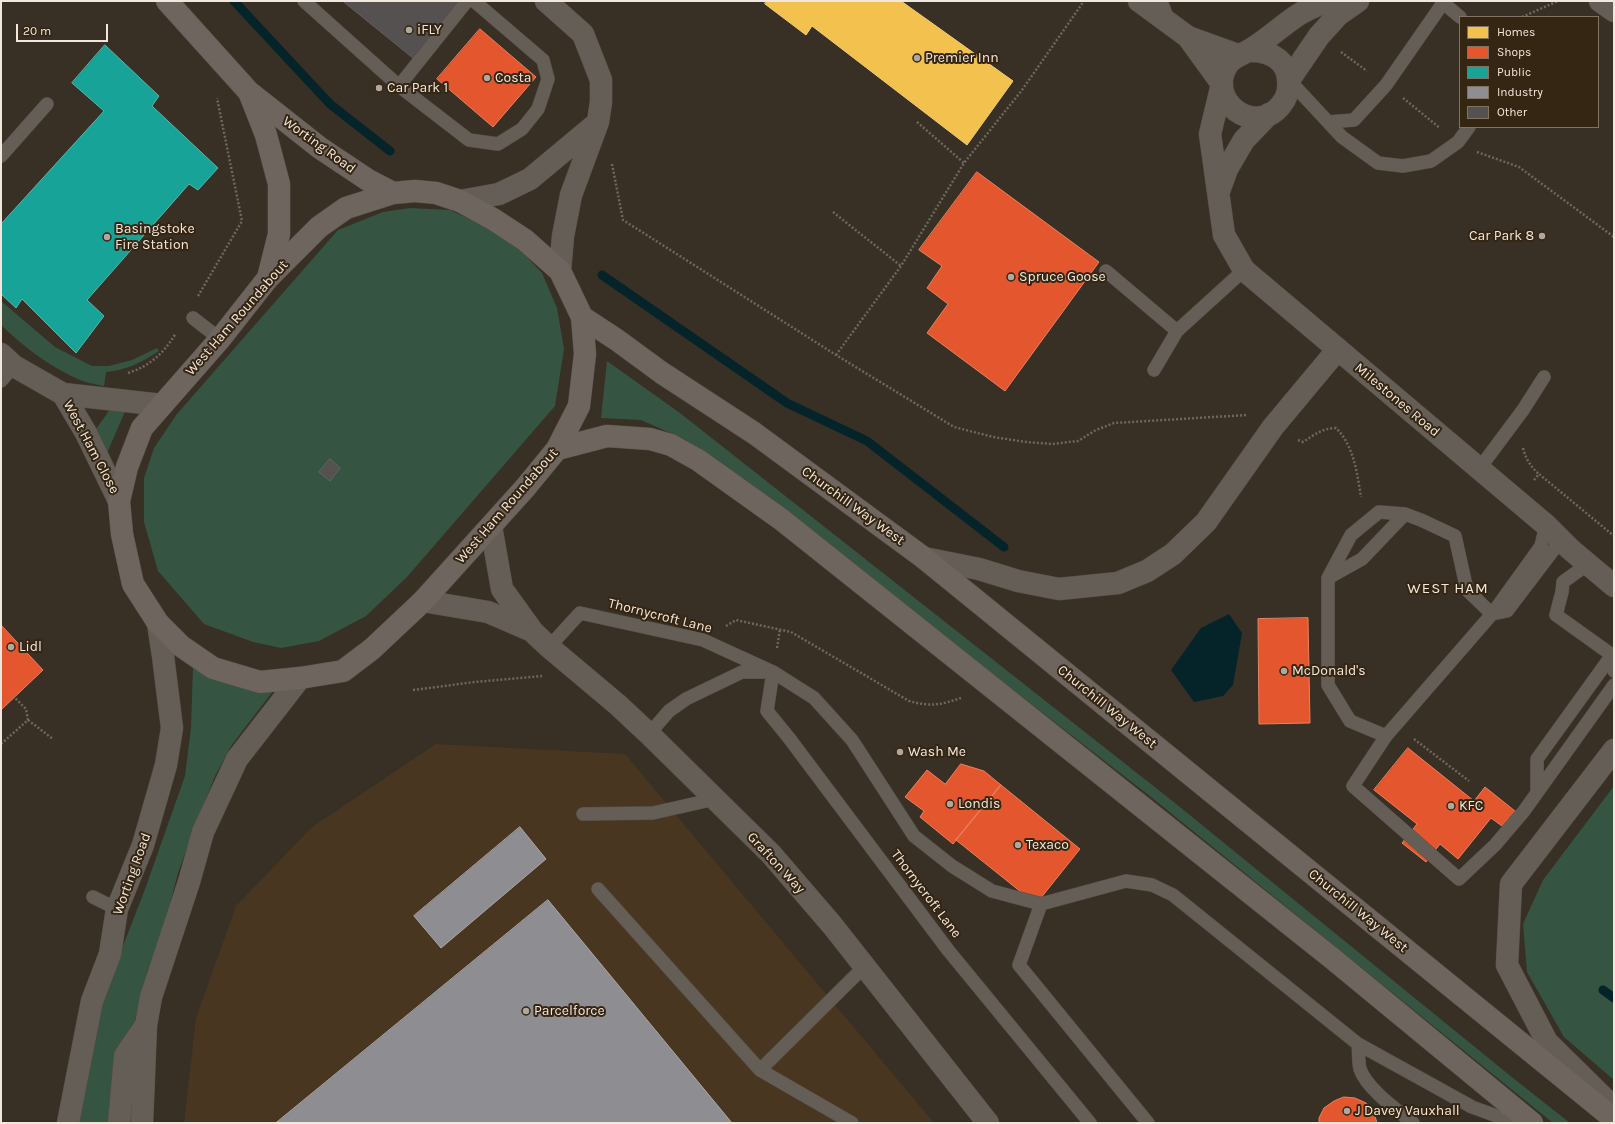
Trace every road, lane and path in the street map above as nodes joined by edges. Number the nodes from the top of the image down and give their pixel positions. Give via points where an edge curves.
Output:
1 (167, 1) edge
2 (304, 1) edge
3 (467, 1) edge
4 (474, 1) edge
5 (546, 1) edge
6 (1084, 1) edge
7 (1139, 1) edge
8 (1161, 1) edge
9 (1328, 1) edge
10 (1358, 1) edge
11 (1558, 1) edge
12 (1600, 1) edge
13 (1442, 2) edge
14 (1614, 11) edge
15 (1459, 16) edge
16 (1524, 16) edge
17 (1170, 24) junction
18 (1319, 36) junction
19 (1188, 37) junction
20 (1243, 53) junction
21 (1289, 80) junction
22 (1222, 84) junction
23 (1386, 85) junction
24 (399, 86) junction
25 (249, 92) junction
26 (216, 97) dead end
27 (46, 104) dead end
28 (1269, 114) junction
29 (598, 122) junction
30 (917, 122) dead end
31 (1328, 122) junction
32 (1468, 128) edge
33 (1458, 142) junction
34 (1, 156) edge
35 (611, 158) dead end
36 (964, 163) junction
37 (1219, 191) junction
38 (393, 193) junction
39 (460, 201) junction
40 (833, 212) dead end
41 (1614, 237) edge
42 (901, 266) junction
43 (1244, 270) junction
44 (560, 271) junction
45 (1106, 271) dead end
46 (268, 278) junction
47 (195, 301) dead end
48 (194, 318) dead end
49 (582, 318) junction
50 (179, 328) dead end
51 (1177, 331) junction
52 (220, 339) junction
53 (1338, 349) junction
54 (836, 355) junction
55 (5, 367) edge
56 (1154, 370) dead end
57 (127, 373) dead end
58 (1544, 377) dead end
59 (63, 394) junction
60 (162, 405) junction
61 (1252, 415) dead end
62 (1297, 440) dead end
63 (1523, 446) dead end
64 (557, 449) junction
65 (1480, 469) junction
66 (1539, 474) junction
67 (1529, 486) dead end
68 (1362, 498) dead end
69 (119, 500) junction
70 (1405, 514) junction
71 (491, 526) junction
72 (1554, 533) junction
73 (1614, 536) edge
74 (924, 558) junction
75 (1588, 564) junction
76 (1328, 578) junction
77 (1614, 586) edge
78 (423, 601) junction
79 (1492, 614) junction
80 (158, 624) junction
81 (533, 632) junction
82 (703, 640) junction
83 (549, 647) junction
84 (1612, 656) junction
85 (1614, 671) edge
86 (773, 672) junction
87 (546, 676) dead end
88 (300, 678) junction
89 (1614, 685) edge
90 (413, 690) dead end
91 (14, 697) dead end
92 (962, 698) dead end
93 (28, 720) junction
94 (649, 734) junction
95 (1386, 736) junction
96 (1410, 736) dead end
97 (53, 739) dead end
98 (1, 744) edge
99 (1614, 750) edge
100 (1469, 782) dead end
101 (1537, 793) junction
102 (715, 799) junction
103 (583, 814) dead end
104 (598, 889) dead end
105 (93, 897) dead end
106 (1041, 904) junction
107 (117, 909) junction
108 (865, 966) junction
109 (146, 1025) junction
110 (1358, 1044) junction
111 (760, 1070) junction
112 (1614, 1108) edge
113 (1614, 1119) edge
114 (68, 1123) edge
115 (119, 1123) edge
116 (142, 1123) edge
117 (852, 1123) edge
118 (988, 1123) edge
119 (1090, 1123) edge
120 (1148, 1123) edge
121 (1413, 1123) edge
122 (1516, 1123) edge
123 (1532, 1123) edge

1 - 25 main road, Worting Road
2 - 24 lane
3 - 24 lane
4 - 24 lane via 543,60 548,79 538,109 522,129 498,144 469,140
5 - 29 street via 583,34 601,80
6 - 36 path via 1022,90
7 - 17 street
8 - 17 lane
9 - 20 street via 1300,14
10 - 18 street via 1338,15
11 - 16 path
12 - 14 street
13 - 15 lane
13 - 23 lane
17 - 19 street
18 - 21 street
18 - 23 path
19 - 20 street
19 - 22 street
20 - 21 street via 1260,50 1271,54 1286,69
20 - 22 street via 1229,62 1223,72
21 - 28 street via 1285,100 1278,109
21 - 31 lane
22 - 28 street via 1229,105 1238,113 1248,117
22 - 37 street, Milestones Road via 1210,134
23 - 31 lane via 1354,120
23 - 33 path
25 - 38 main road, Worting Road via 320,148 368,180
25 - 46 main road, Worting Road via 266,135 279,184 279,234
26 - 47 path via 242,222
27 - 34 lane
28 - 37 street, Milestones Road via 1244,140 1227,170
29 - 39 street via 530,179 499,194
29 - 44 street via 571,195 563,236
30 - 36 path
31 - 33 lane via 1342,137 1378,163 1403,166 1431,161
32 - 33 lane
33 - 41 path via 1484,156 1519,167
35 - 54 path via 623,220
36 - 42 path
37 - 43 street, Milestones Road via 1224,235
38 - 39 main road, West Ham Roundabout via 436,193
38 - 46 main road, West Ham Roundabout via 346,208 320,227
39 - 44 main road, West Ham Roundabout via 525,240
40 - 42 path
42 - 54 path
43 - 51 lane
43 - 53 street, Milestones Road
44 - 49 main road, West Ham Roundabout
45 - 51 lane
46 - 52 main road, West Ham Roundabout
48 - 52 lane
49 - 64 main road, West Ham Roundabout via 585,354 579,406
49 - 74 main road, Churchill Way West via 754,433
50 - 57 path via 167,348 142,368
51 - 56 lane
52 - 60 main road, West Ham Roundabout
53 - 65 street, Milestones Road
53 - 74 street via 1273,427 1206,522 1173,554 1147,571 1118,583 1058,589 1018,581 979,568
54 - 61 path via 954,426 993,437 1026,442 1052,444 1078,441 1114,423
55 - 59 street, West Ham Close
58 - 65 lane
59 - 60 street, West Ham Close
59 - 69 street, West Ham Close via 86,433
60 - 69 main road, West Ham Roundabout via 142,428 127,466
62 - 68 path via 1303,442 1320,431 1336,428 1342,434 1354,458
63 - 66 path via 1530,465
64 - 71 main road, West Ham Roundabout
64 - 123 main road via 607,436 626,437 650,439 671,445 698,460 788,525 1327,954
65 - 72 street, Milestones Road
66 - 67 path
66 - 73 path
69 - 80 main road, West Ham Roundabout via 122,534 133,584
70 - 76 lane via 1362,559
70 - 76 lane via 1379,512 1351,535
70 - 79 lane via 1455,536 1467,590
71 - 78 main road, West Ham Roundabout
71 - 81 street, Grafton Way via 502,589
72 - 75 street, Milestones Road
72 - 79 lane via 1541,546
72 - 79 lane via 1507,611
74 - 113 main road, Churchill Way West
75 - 77 street, Milestones Road
75 - 84 lane via 1563,582 1556,615
76 - 95 lane via 1328,685 1350,721
78 - 81 street, Grafton Way via 488,612
78 - 88 main road, West Ham Roundabout via 372,649 343,671
79 - 95 lane
80 - 88 main road, West Ham Roundabout via 181,646 213,668 260,682
80 - 107 street, Worting Road via 172,728 166,765 143,845
81 - 83 street, Grafton Way
82 - 83 lane, Thornycroft Lane via 580,614
82 - 86 lane, Thornycroft Lane
82 - 92 path via 736,620 780,628 909,701 926,706 942,705
83 - 94 street, Grafton Way
84 - 85 lane
84 - 101 lane via 1537,759
86 - 94 lane via 742,672 686,699 669,711
86 - 106 lane via 814,698 852,740 914,836 952,866 992,891
86 - 119 lane, Thornycroft Lane via 767,711 948,950
87 - 90 path
88 - 109 street via 237,759 203,832 151,997
89 - 101 lane
91 - 93 path via 26,709
93 - 97 path
93 - 98 path
94 - 102 street, Grafton Way
95 - 101 lane via 1353,786 1459,878 1495,846
96 - 100 path
99 - 112 street via 1511,884 1507,965 1547,1042
102 - 103 lane via 653,813
102 - 108 street, Grafton Way via 771,854
104 - 111 lane
105 - 107 lane
106 - 110 lane via 1126,880 1152,885 1173,895
106 - 120 lane via 1019,965
107 - 114 street, Worting Road via 110,954 92,1001
108 - 111 lane
108 - 118 street, Grafton Way
109 - 115 street via 125,1056
109 - 116 street
110 - 121 lane via 1360,1069 1367,1081
110 - 122 lane via 1472,1107
111 - 117 lane

